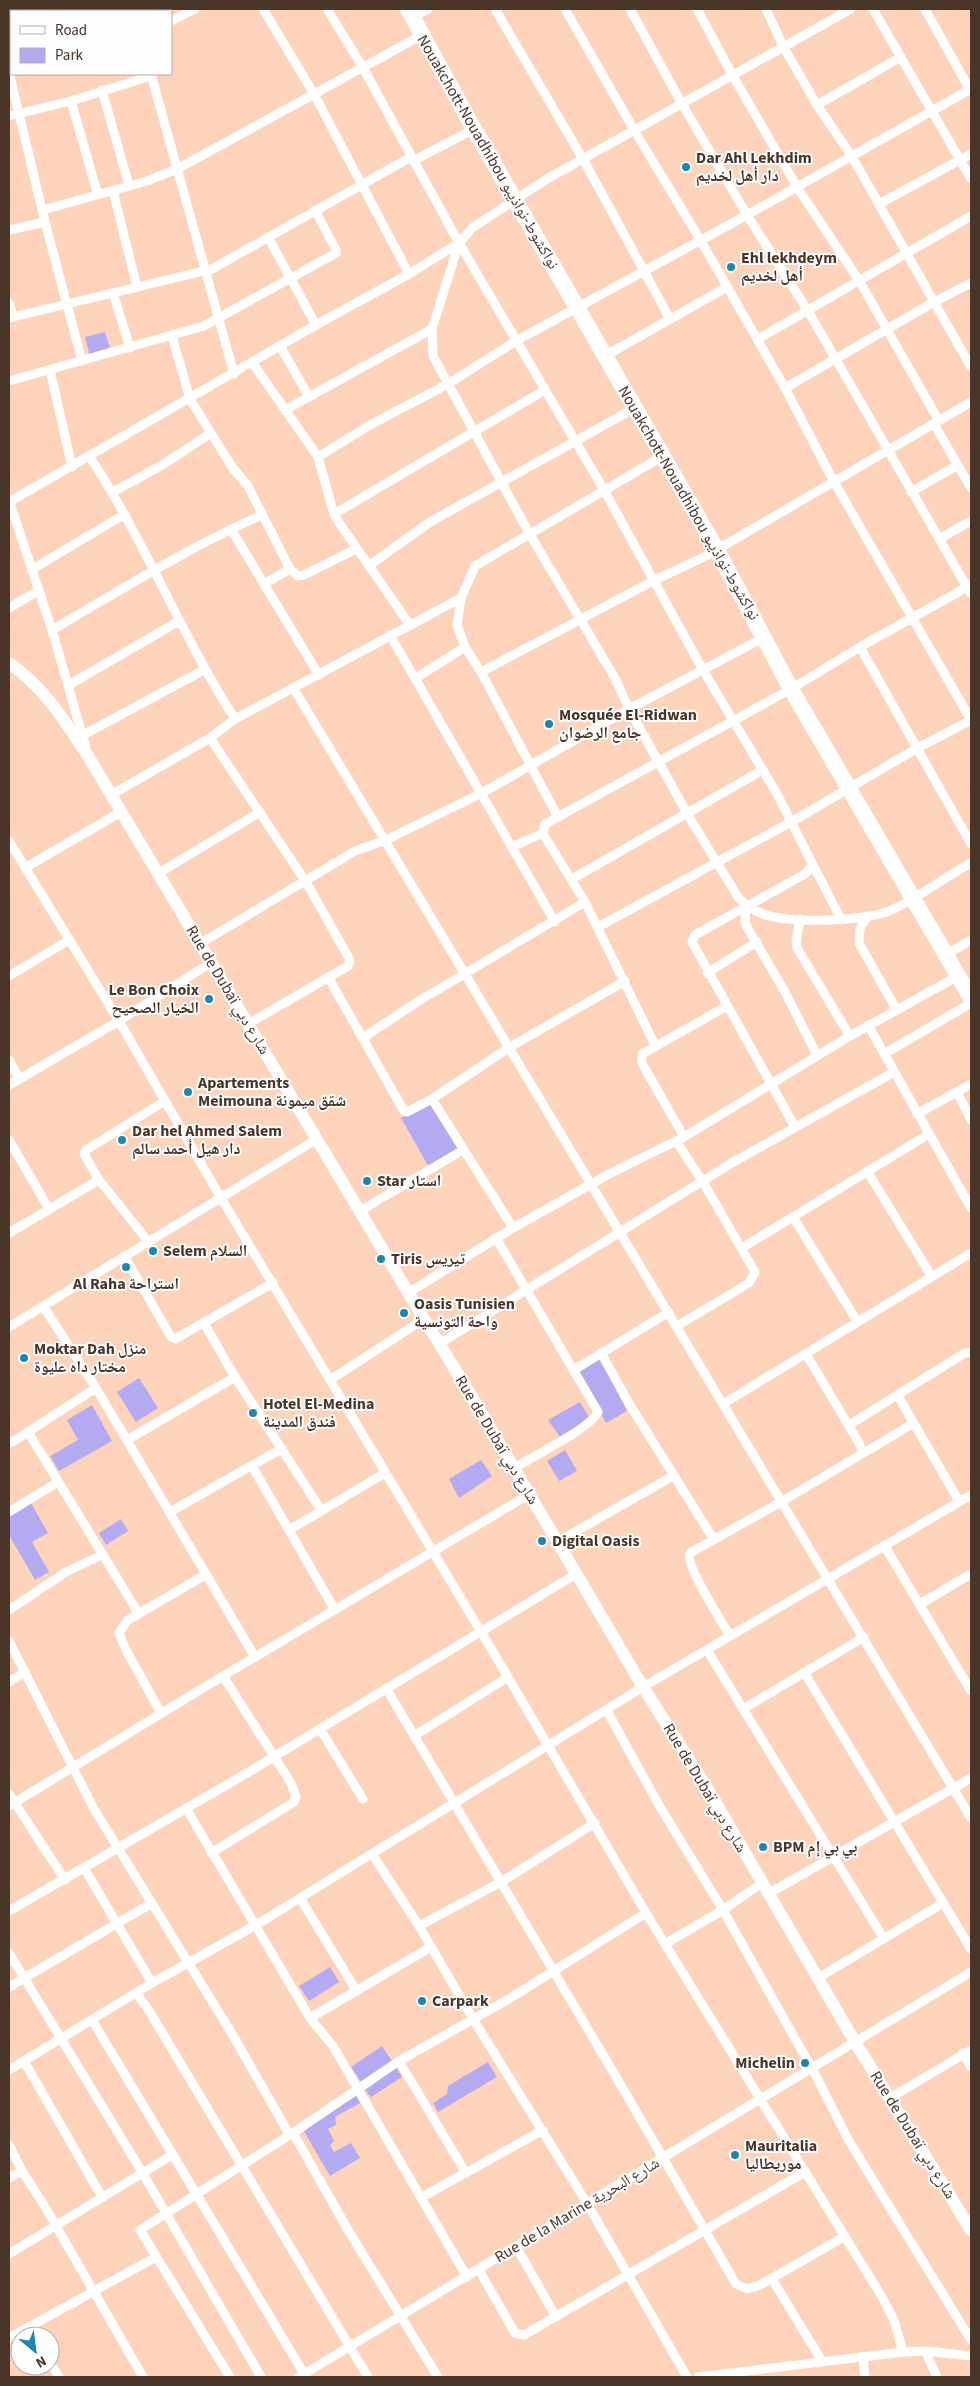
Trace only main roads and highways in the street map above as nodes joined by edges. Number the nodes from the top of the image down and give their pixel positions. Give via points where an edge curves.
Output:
1 (410, 13) edge
2 (971, 998) edge

1 - 2 highway, Nouakchott-Nouadhibou نواكشوط-نواذيبو via 717,550 792,689

